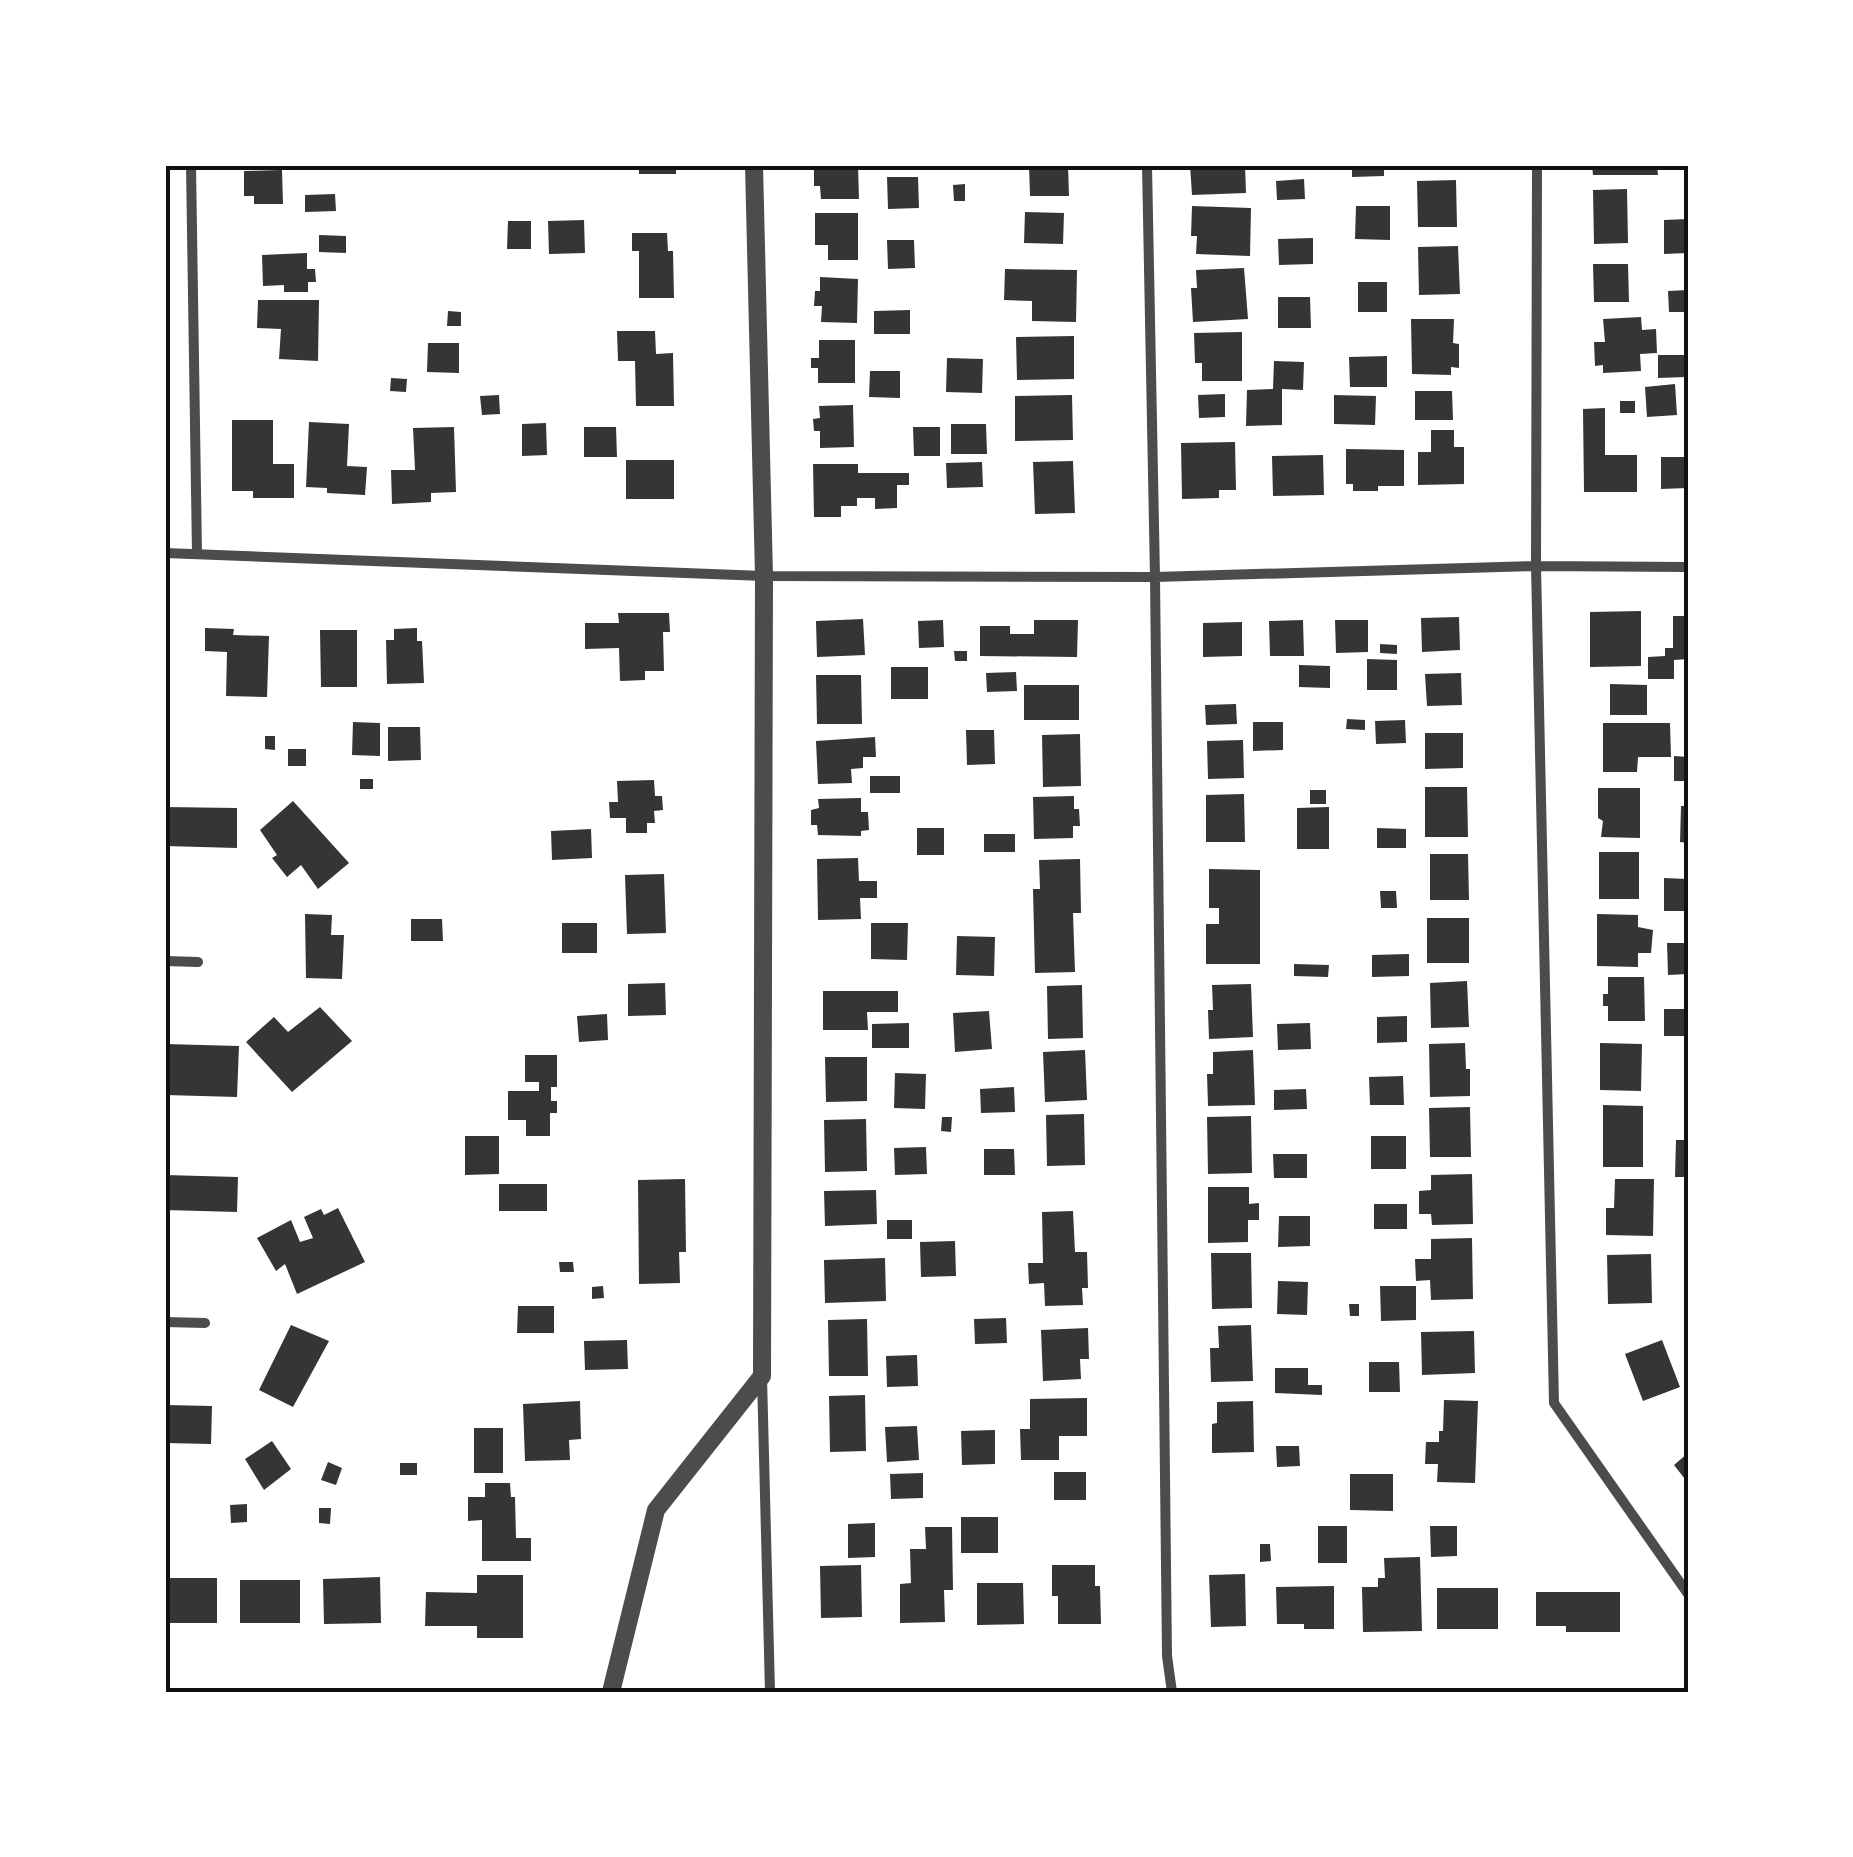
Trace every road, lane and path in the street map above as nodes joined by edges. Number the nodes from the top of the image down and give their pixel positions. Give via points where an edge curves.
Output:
1 (191, 165) edge
2 (754, 165) edge
3 (1147, 165) edge
4 (1536, 165) edge
5 (165, 554) edge
6 (196, 554) junction
7 (1536, 566) junction
8 (1688, 566) edge
9 (764, 576) junction
10 (1155, 577) junction
11 (165, 961) edge
12 (198, 962) dead end
13 (165, 1322) edge
14 (204, 1323) dead end
15 (762, 1376) junction
16 (1688, 1594) edge
17 (611, 1692) edge
18 (770, 1692) edge
19 (1172, 1692) edge

1 - 6 street
2 - 9 street
3 - 10 street
4 - 7 street
5 - 6 street
6 - 9 street
7 - 8 street
7 - 10 street
7 - 16 street via 1554,1403
9 - 10 street
9 - 15 street
10 - 19 street
11 - 12 street
13 - 14 street
15 - 17 street via 656,1510
15 - 18 street

